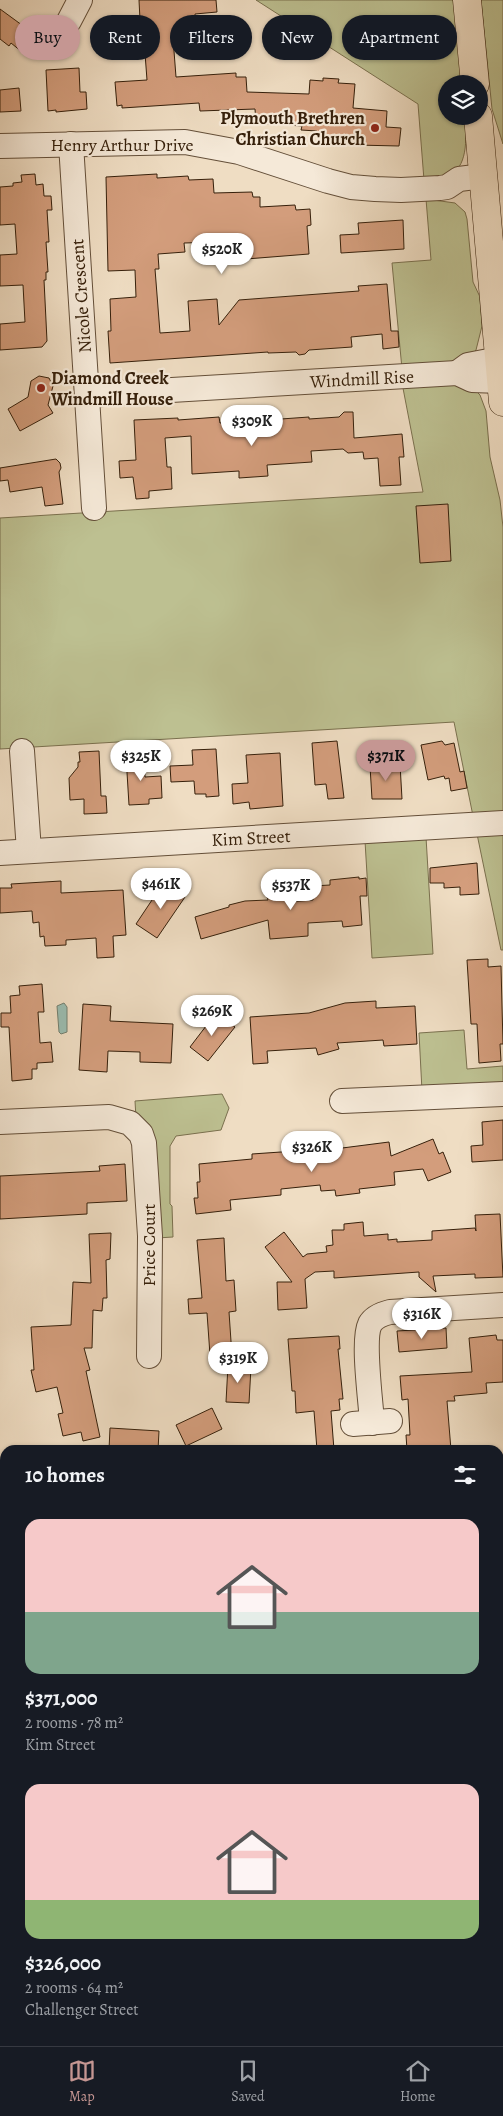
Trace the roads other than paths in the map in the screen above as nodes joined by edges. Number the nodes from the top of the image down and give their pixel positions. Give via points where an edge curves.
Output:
1 (467, 0) edge
2 (474, 75) edge
3 (479, 125) edge
4 (71, 144) junction
5 (0, 146) edge
6 (484, 184) junction
7 (501, 381) edge
8 (87, 396) junction
9 (94, 508) dead end
10 (22, 751) dead end
11 (503, 823) edge
12 (29, 851) junction
13 (0, 853) edge
14 (503, 1094) edge
15 (342, 1102) dead end
16 (0, 1122) edge
17 (503, 1305) edge
18 (149, 1356) dead end
19 (372, 1423) dead end

1 - 2 main road
3 - 6 main road
4 - 5 street, Henry Arthur Drive
4 - 6 street, Henry Arthur Drive via 184,142 239,152 352,187 401,190 447,187 458,192
4 - 8 street, Nicole Crescent
6 - 7 main road
7 - 8 street, Windmill Rise via 472,380 456,373
8 - 9 street, Nicole Crescent
10 - 12 street
11 - 12 street, Kim Street
12 - 13 street, Kim Street
14 - 15 street
16 - 18 street, Price Court via 109,1117 125,1120 141,1134 146,1154 150,1222
17 - 19 street via 390,1312 374,1319 369,1326 367,1340

